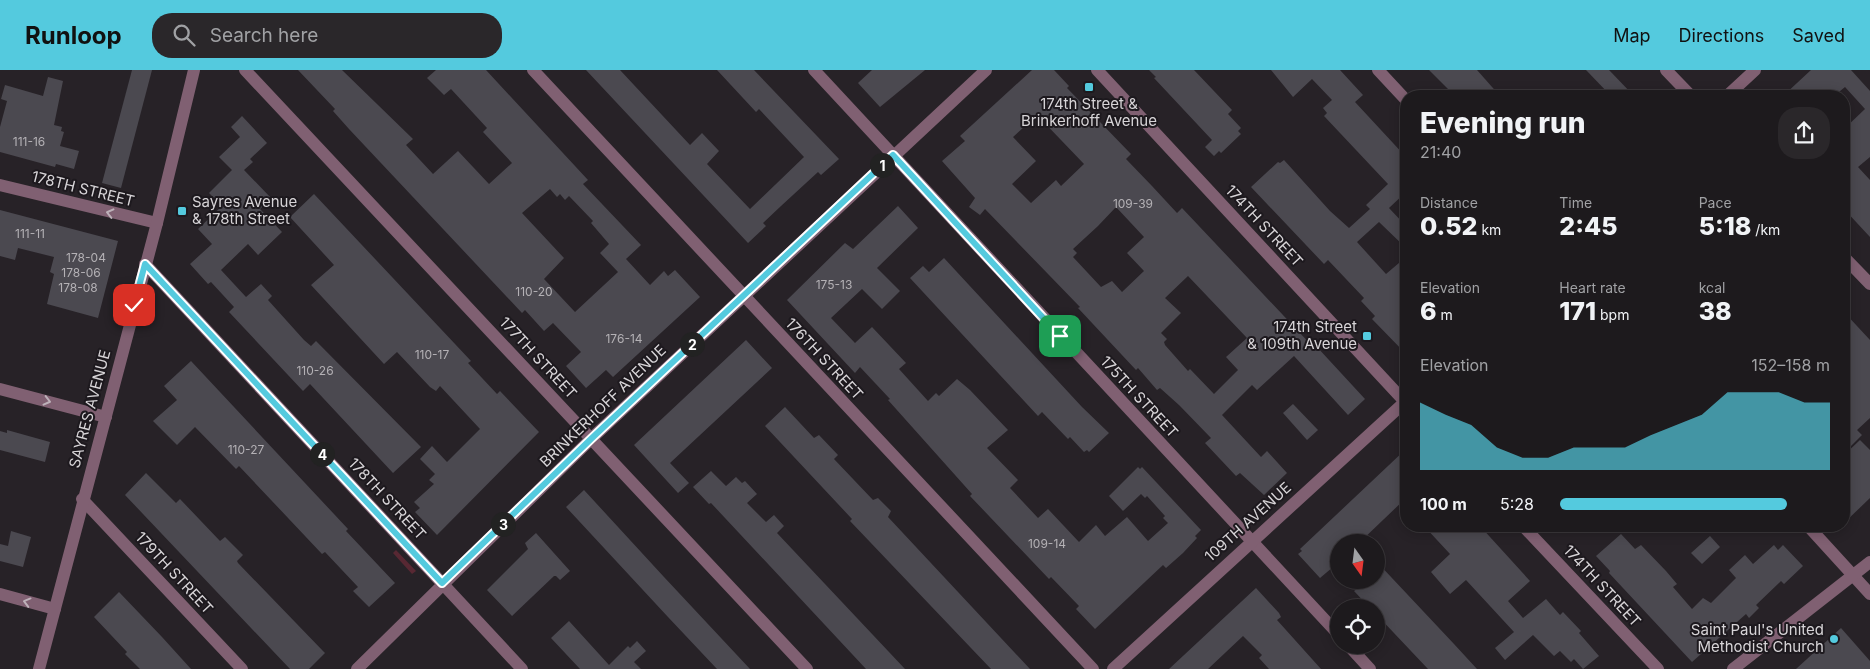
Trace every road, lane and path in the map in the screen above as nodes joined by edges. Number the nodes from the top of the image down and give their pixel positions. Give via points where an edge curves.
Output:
1 (194, 70) edge
2 (245, 70) edge
3 (533, 70) edge
4 (814, 70) edge
5 (986, 70) edge
6 (1097, 70) edge
7 (1666, 70) edge
8 (1755, 70) edge
9 (1384, 72) edge
10 (1685, 90) edge
11 (1733, 90) edge
12 (1400, 92) edge
13 (893, 155) junction
14 (0, 185) edge
15 (157, 223) junction
16 (1850, 262) edge
17 (145, 264) junction
18 (1870, 284) edge
19 (742, 296) junction
20 (0, 389) edge
21 (1400, 396) edge
22 (1400, 407) edge
23 (106, 417) junction
24 (592, 438) junction
25 (82, 498) junction
26 (1529, 532) edge
27 (1814, 532) edge
28 (1251, 541) junction
29 (1870, 562) edge
30 (1854, 575) junction
31 (442, 583) junction
32 (0, 594) edge
33 (1870, 594) edge
34 (55, 609) junction
35 (1330, 625) edge
36 (1356, 654) edge
37 (39, 669) edge
38 (242, 669) edge
39 (357, 669) edge
40 (522, 669) edge
41 (807, 669) edge
42 (1093, 669) edge
43 (1114, 669) edge
44 (1370, 669) edge
45 (1658, 669) edge
46 (1733, 669) edge

1 - 15 street, SAYRES AVENUE
2 - 24 street, 177TH STREET
3 - 19 street, 176TH STREET
4 - 13 street, 175TH STREET
5 - 13 street, BRINKERHOFF AVENUE
6 - 21 street, 174TH STREET
7 - 10 street
8 - 11 street
9 - 12 street
13 - 19 street, BRINKERHOFF AVENUE
13 - 28 street, 175TH STREET
15 -> 14 street, 178TH STREET
15 - 17 street, SAYRES AVENUE
16 - 18 street
17 - 23 street, SAYRES AVENUE
17 - 31 street, 178TH STREET
19 - 24 street, BRINKERHOFF AVENUE
19 - 42 street, 176TH STREET
20 -> 23 street
22 - 28 street, 109TH AVENUE
23 - 25 street, SAYRES AVENUE
24 - 31 street, BRINKERHOFF AVENUE
24 - 41 street, 177TH STREET
25 - 34 street, SAYRES AVENUE
25 - 38 street, 179TH STREET
26 - 45 street, 174TH STREET
27 - 30 street
28 - 35 street, 175TH STREET
28 - 43 street, 109TH AVENUE
29 - 30 street
30 - 33 street
30 - 46 street
31 - 39 street, BRINKERHOFF AVENUE
31 - 40 street, 178TH STREET
34 -> 32 street
34 - 37 street, SAYRES AVENUE
36 - 44 street

